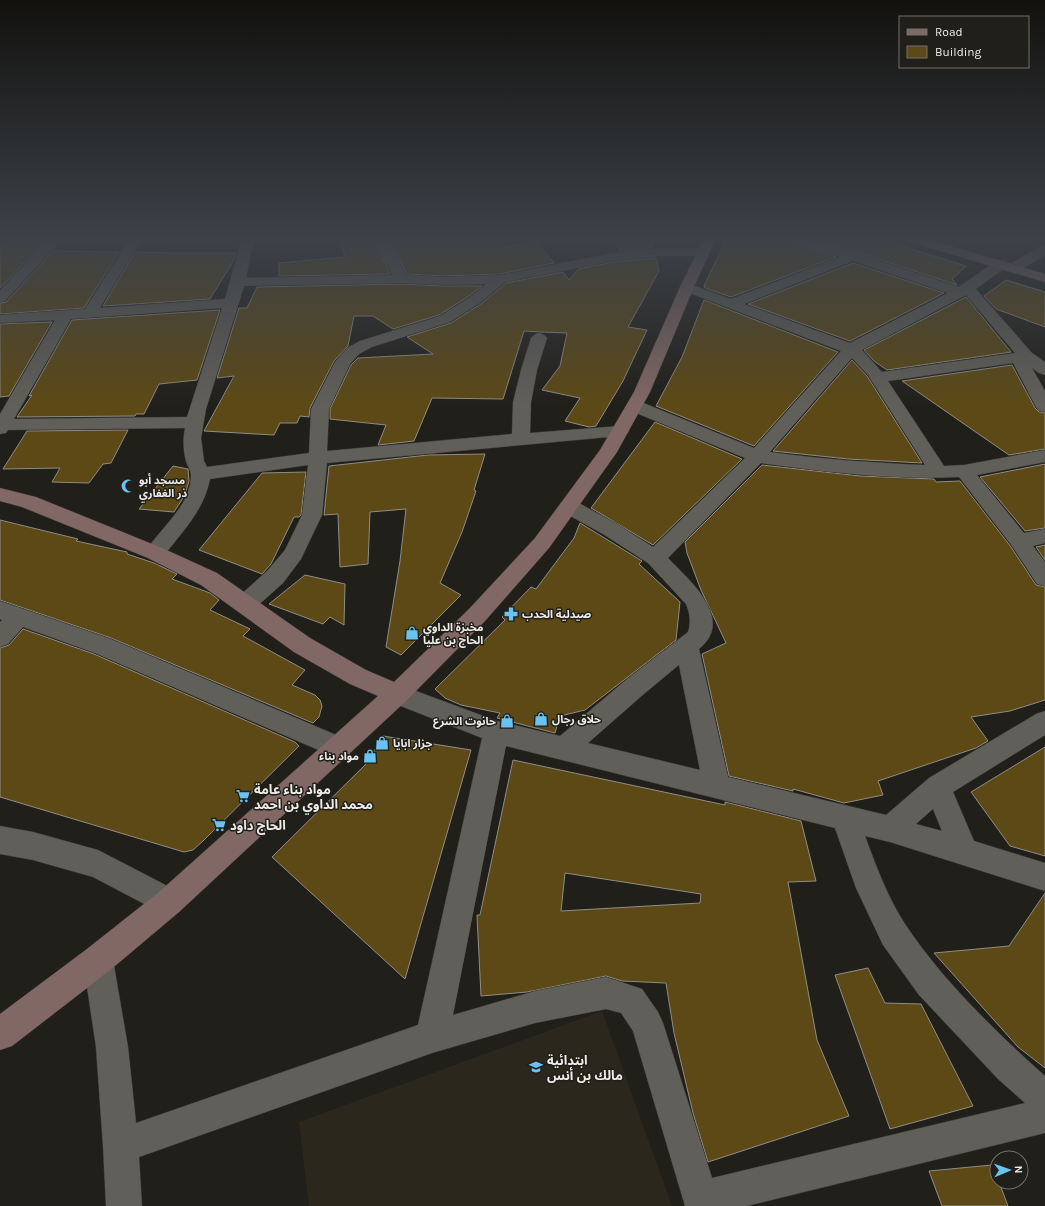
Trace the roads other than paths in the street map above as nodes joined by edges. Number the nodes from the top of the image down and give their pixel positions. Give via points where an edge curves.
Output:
1 (101, 294) edge
2 (234, 294) edge
3 (482, 294) edge
4 (684, 294) edge
5 (705, 294) edge
6 (755, 294) edge
7 (956, 294) edge
8 (968, 294) edge
9 (231, 303) junction
10 (730, 304) junction
11 (90, 312) junction
12 (66, 314) junction
13 (0, 319) edge
14 (539, 338) dead end
15 (1045, 349) edge
16 (852, 350) junction
17 (1022, 354) junction
18 (1045, 370) edge
19 (878, 378) junction
20 (634, 406) junction
21 (1045, 407) edge
22 (195, 422) junction
23 (1, 427) edge
24 (620, 431) junction
25 (521, 440) junction
26 (757, 456) junction
27 (1045, 456) edge
28 (318, 458) junction
29 (964, 471) junction
30 (939, 472) junction
31 (201, 474) junction
32 (0, 494) edge
33 (570, 507) junction
34 (1045, 536) edge
35 (1019, 541) junction
36 (155, 553) junction
37 (655, 558) junction
38 (1045, 578) edge
39 (245, 604) junction
40 (9, 613) edge
41 (0, 638) edge
42 (687, 646) junction
43 (397, 694) junction
44 (1045, 722) edge
45 (496, 732) junction
46 (339, 748) junction
47 (563, 749) junction
48 (717, 787) junction
49 (938, 787) junction
50 (845, 818) junction
51 (890, 829) junction
52 (0, 840) edge
53 (964, 852) junction
54 (1045, 877) edge
55 (169, 902) junction
56 (98, 960) junction
57 (0, 1034) edge
58 (432, 1038) junction
59 (1045, 1098) edge
60 (1045, 1116) edge
61 (120, 1146) junction
62 (701, 1202) edge
63 (124, 1206) edge

1 - 11 street
2 - 9 street
3 - 28 street via 445,319 366,344 353,351 343,362 320,409
4 - 20 street
5 - 10 street
6 - 10 street
7 - 16 street
8 - 17 street
9 - 11 street
9 - 22 street
10 - 16 street
11 - 12 street
12 - 13 street
12 - 23 street
14 - 25 street via 522,402
15 - 17 street
16 - 19 street via 872,367
16 - 26 street
17 - 18 street
17 - 19 street
17 - 21 street
19 - 30 street
20 - 24 street
20 - 26 street
22 - 23 street
22 - 31 street via 192,438 195,461
24 - 25 street
24 - 33 street
25 - 28 street
26 - 30 street via 838,466
26 - 37 street
27 - 29 street
28 - 31 street
28 - 39 street via 312,515 294,554 275,577
29 - 30 street
29 - 35 street
31 - 36 street via 191,507
32 - 36 street via 29,502
33 - 37 street
33 - 43 street via 542,543 477,615
34 - 35 street
35 - 38 street
36 - 39 street via 209,579
37 - 42 street via 694,599 700,611 701,627 698,637
39 - 43 street via 302,645 358,678
40 - 41 street
40 - 46 street via 103,646
42 - 47 street
42 - 48 street
43 - 45 street
43 - 46 street
44 - 49 street
45 - 47 street
45 - 58 street
46 - 55 street
47 - 48 street
48 - 50 street
49 - 51 street
49 - 53 street
50 - 51 street
50 - 59 street via 866,878 899,941 930,984 1010,1067
51 - 53 street
52 - 55 street via 33,846 98,864
53 - 54 street
55 - 56 street
56 - 57 street
56 - 61 street via 112,1048
58 - 61 street
58 - 62 street via 534,1007 606,993 631,1000 647,1023
60 - 62 street
61 - 63 street

